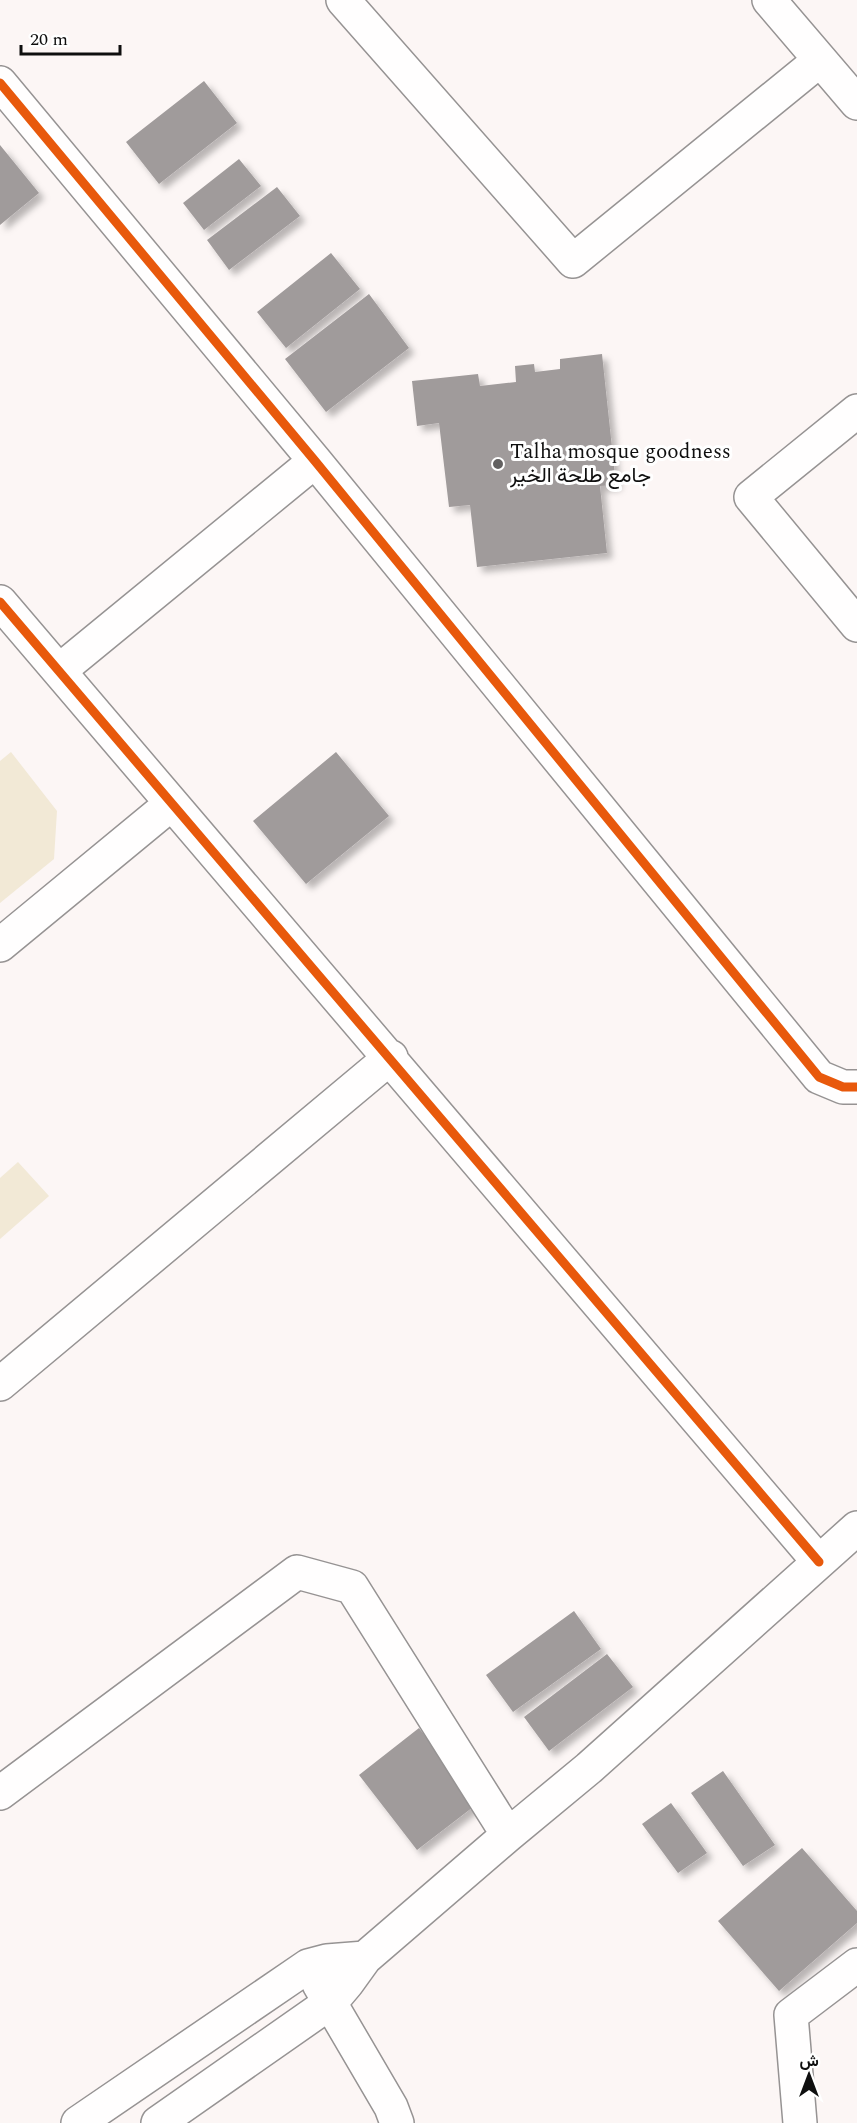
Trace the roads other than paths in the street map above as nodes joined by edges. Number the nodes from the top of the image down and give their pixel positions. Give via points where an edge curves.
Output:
1 (343, 0) edge
2 (769, 0) edge
3 (820, 60) junction
4 (0, 83) edge
5 (857, 104) edge
6 (857, 411) edge
7 (315, 461) junction
8 (0, 602) edge
9 (857, 625) edge
10 (59, 671) junction
11 (171, 804) junction
12 (0, 945) edge
13 (391, 1057) junction
14 (857, 1087) edge
15 (0, 1384) edge
16 (857, 1528) edge
17 (819, 1562) junction
18 (0, 1793) edge
19 (508, 1835) junction
20 (365, 1958) junction
21 (857, 1965) edge
22 (308, 1966) junction
23 (331, 2002) junction
24 (78, 2123) edge
25 (158, 2123) edge
26 (397, 2123) edge
27 (800, 2123) edge

1 - 3 street via 573,261
2 - 3 street
3 - 5 street
4 - 7 street
6 - 9 street via 751,497
7 - 10 street
7 - 14 street via 819,1077 843,1087
8 - 10 street
10 - 11 street
11 - 12 street
11 - 13 street
13 - 15 street
13 - 17 street
16 - 17 street
17 - 19 street via 589,1768
18 - 19 street via 297,1572 352,1587
19 - 20 street
20 - 22 street
20 - 23 street
21 - 27 street via 791,2016
22 - 23 street
22 - 24 street
23 - 25 street
23 - 26 street via 392,2107

